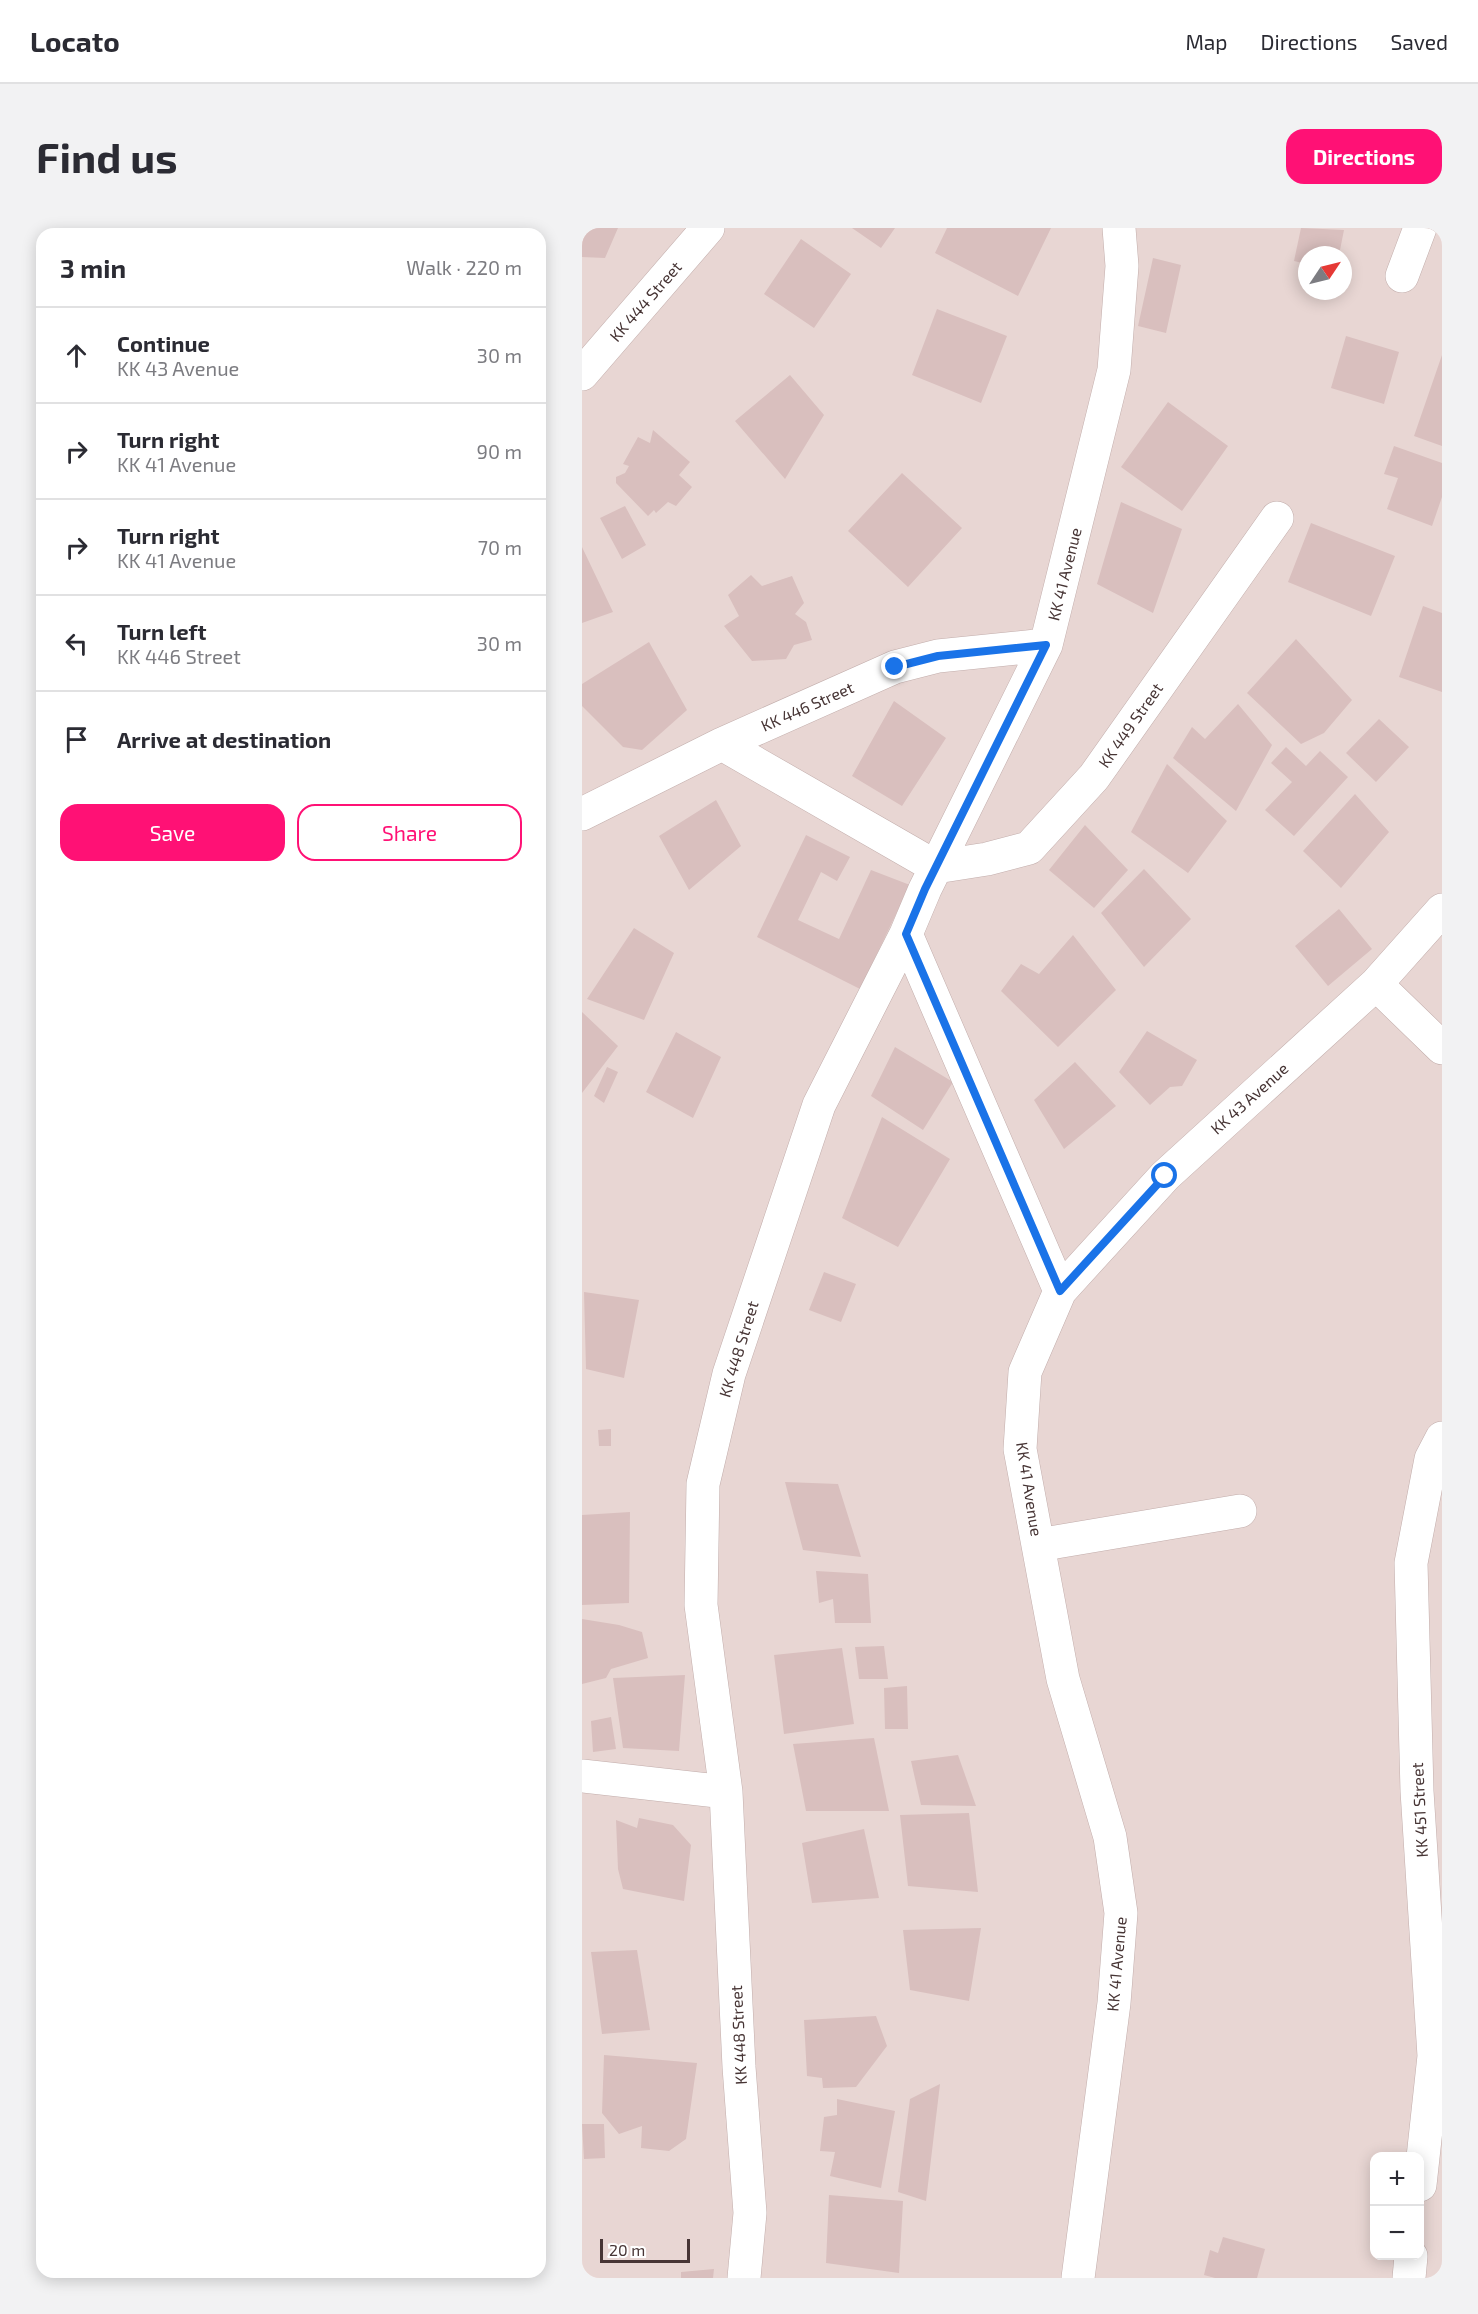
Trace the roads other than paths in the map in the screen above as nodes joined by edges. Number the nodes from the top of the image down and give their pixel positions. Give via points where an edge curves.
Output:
1 (708, 228) edge
2 (1119, 228) edge
3 (1420, 228) edge
4 (1402, 276) dead end
5 (582, 375) edge
6 (1277, 518) dead end
7 (1046, 645) junction
8 (722, 744) junction
9 (582, 814) edge
10 (936, 867) junction
11 (1442, 910) edge
12 (906, 934) junction
13 (1376, 984) junction
14 (1442, 1048) edge
15 (1060, 1291) junction
16 (1442, 1438) edge
17 (1240, 1511) dead end
18 (1038, 1545) junction
19 (582, 1776) edge
20 (726, 1792) junction
21 (1423, 2152) edge
22 (1411, 2260) edge
23 (744, 2278) edge
24 (1078, 2278) edge
25 (1409, 2278) edge

1 - 5 street, KK 444 Street
2 - 7 street, KK 41 Avenue via 1122,266 1114,370
3 - 4 street
6 - 10 street, KK 449 Street via 1094,777 1029,848
7 - 8 street, KK 446 Street via 938,656 895,667
7 - 10 street, KK 41 Avenue
8 - 9 street, KK 446 Street
8 - 10 street
10 - 12 street, KK 41 Avenue
11 - 13 street, KK 43 Avenue
12 - 15 street
12 - 20 street, KK 448 Street via 819,1105 729,1374 703,1484 701,1605
13 - 14 street
13 - 15 street, KK 43 Avenue via 1165,1176
15 - 18 street, KK 41 Avenue via 1025,1372 1020,1449
16 - 21 street, KK 451 Street via 1431,1459 1411,1563 1417,1791 1434,2056
17 - 18 street
18 - 24 street, KK 41 Avenue via 1063,1679 1110,1837 1121,1913 1114,2003
19 - 20 street
20 - 23 street, KK 448 Street via 750,2213
22 - 25 street

